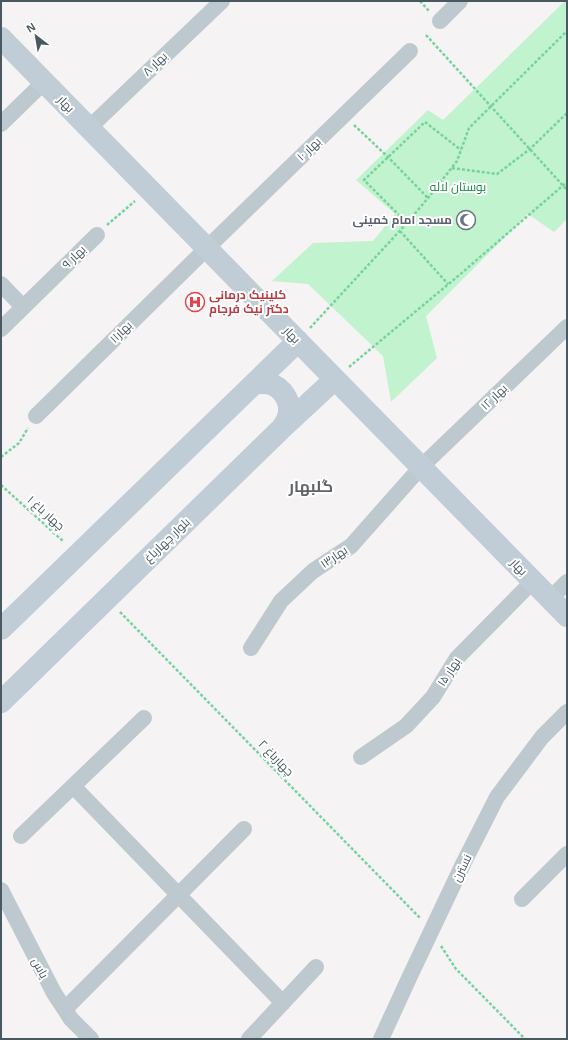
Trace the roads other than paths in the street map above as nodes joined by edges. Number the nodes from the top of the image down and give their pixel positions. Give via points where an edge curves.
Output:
1 (222, 1) edge
2 (460, 1) edge
3 (440, 21) road end
4 (1, 38) edge
5 (410, 51) dead end
6 (44, 82) junction
7 (1, 124) edge
8 (89, 128) junction
9 (97, 234) road end
10 (207, 248) junction
11 (1, 284) edge
12 (23, 307) junction
13 (567, 327) edge
14 (1, 329) edge
15 (298, 341) junction
16 (335, 379) junction
17 (254, 384) junction
18 (36, 416) road end
19 (280, 430) junction
20 (421, 467) junction
21 (533, 581) junction
22 (567, 582) edge
23 (550, 599) junction
24 (567, 616) edge
25 (1, 629) edge
26 (250, 648) dead end
27 (1, 702) edge
28 (567, 712) edge
29 (144, 718) dead end
30 (361, 757) dead end
31 (73, 786) junction
32 (244, 829) dead end
33 (21, 836) dead end
34 (566, 857) edge
35 (1, 890) edge
36 (178, 895) junction
37 (522, 899) dead end
38 (316, 967) dead end
39 (283, 1003) junction
40 (65, 1009) junction
41 (91, 1039) edge
42 (249, 1039) edge
43 (381, 1039) edge

1 - 8 street, بهار ۸
2 - 3 street
4 - 6 street, بهار
5 - 10 street, بهار ۱۰
6 - 7 street
6 - 8 street, بهار
8 - 10 street, بهار
9 - 12 street, بهار ۹
10 - 15 street, بهار
10 - 18 street, بهار۱۱
11 - 12 street
12 - 14 street, بهار ۹
13 - 20 street, بهار ۱۲
15 - 16 street, بهار
15 - 17 street
16 - 19 street, بلوار چهارباغ
16 - 20 street, بهار
17 - 19 street via 274,385 283,392 288,401 289,411
17 - 25 street
19 - 27 street, بلوار چهارباغ
20 - 21 street, بهار
20 - 26 street, بهار۱۳ via 351,546 313,571 281,601
21 - 23 street, بهار
21 - 30 street, بهار ۱۵ via 457,658 433,697 406,726
22 - 23 street
23 - 24 street, بهار
28 - 43 street, نسترن via 542,736 497,797
29 - 31 street
31 - 33 street
31 - 36 street
32 - 36 street
34 - 37 street
35 - 40 street, یاس via 54,993
36 - 39 street
36 - 40 street
38 - 39 street
39 - 42 street
40 - 41 street, یاس

